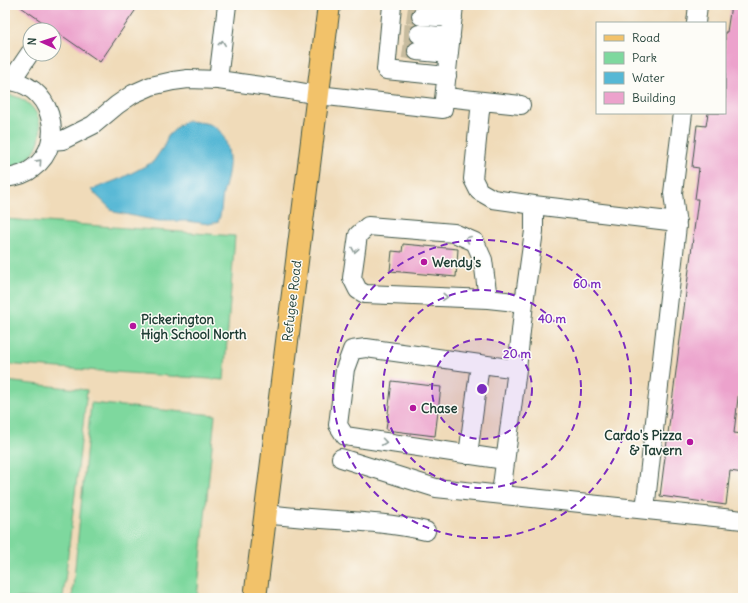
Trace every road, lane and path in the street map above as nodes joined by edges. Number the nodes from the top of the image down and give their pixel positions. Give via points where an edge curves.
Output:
1 (227, 5) edge
2 (329, 5) edge
3 (698, 5) edge
4 (403, 12) edge
5 (453, 12) edge
6 (696, 22) edge
7 (404, 41) junction
8 (450, 45) junction
9 (23, 62) edge
10 (447, 76) junction
11 (218, 80) junction
12 (8, 81) edge
13 (318, 95) junction
14 (445, 96) junction
15 (481, 101) junction
16 (521, 105) dead end
17 (683, 114) edge
18 (51, 141) junction
19 (5, 178) edge
20 (534, 205) junction
21 (677, 222) junction
22 (488, 299) junction
23 (524, 303) junction
24 (480, 364) junction
25 (517, 369) junction
26 (468, 455) junction
27 (341, 458) dead end
28 (505, 460) junction
29 (501, 494) junction
30 (645, 510) junction
31 (266, 514) junction
32 (743, 520) edge
33 (426, 531) dead end
34 (255, 598) edge

11 -> 1 street
2 - 13 main road, Refugee Road
3 - 6 street
4 - 5 street
4 - 7 street
5 - 8 street
7 - 8 street
7 - 10 street via 386,70
8 - 10 street
9 - 12 street
10 - 14 street
11 - 13 street
11 - 18 street via 188,79 151,86 133,94 93,125 63,140
12 - 18 street via 26,86 39,96 48,109 52,125
13 - 14 street via 443,109
13 - 31 main road, Refugee Road
14 - 15 street
15 - 16 street
15 - 20 street via 473,179 479,191 493,199
17 - 21 street via 673,193
19 -> 18 street via 20,176 34,168 45,156
20 - 21 street
20 - 23 street via 534,231
21 - 30 street
22 -> 22 street via 483,260 475,242 454,233 368,226 358,235 352,278 358,290 365,294
22 - 23 street
23 - 25 street
24 - 25 street
24 - 26 street
24 -> 26 street via 366,348 352,350 345,369 338,425 345,436
25 - 28 street
26 - 28 street
27 - 29 street via 436,488
28 - 29 street
29 - 30 street
30 - 32 street
31 - 33 street
31 - 34 main road, Refugee Road

